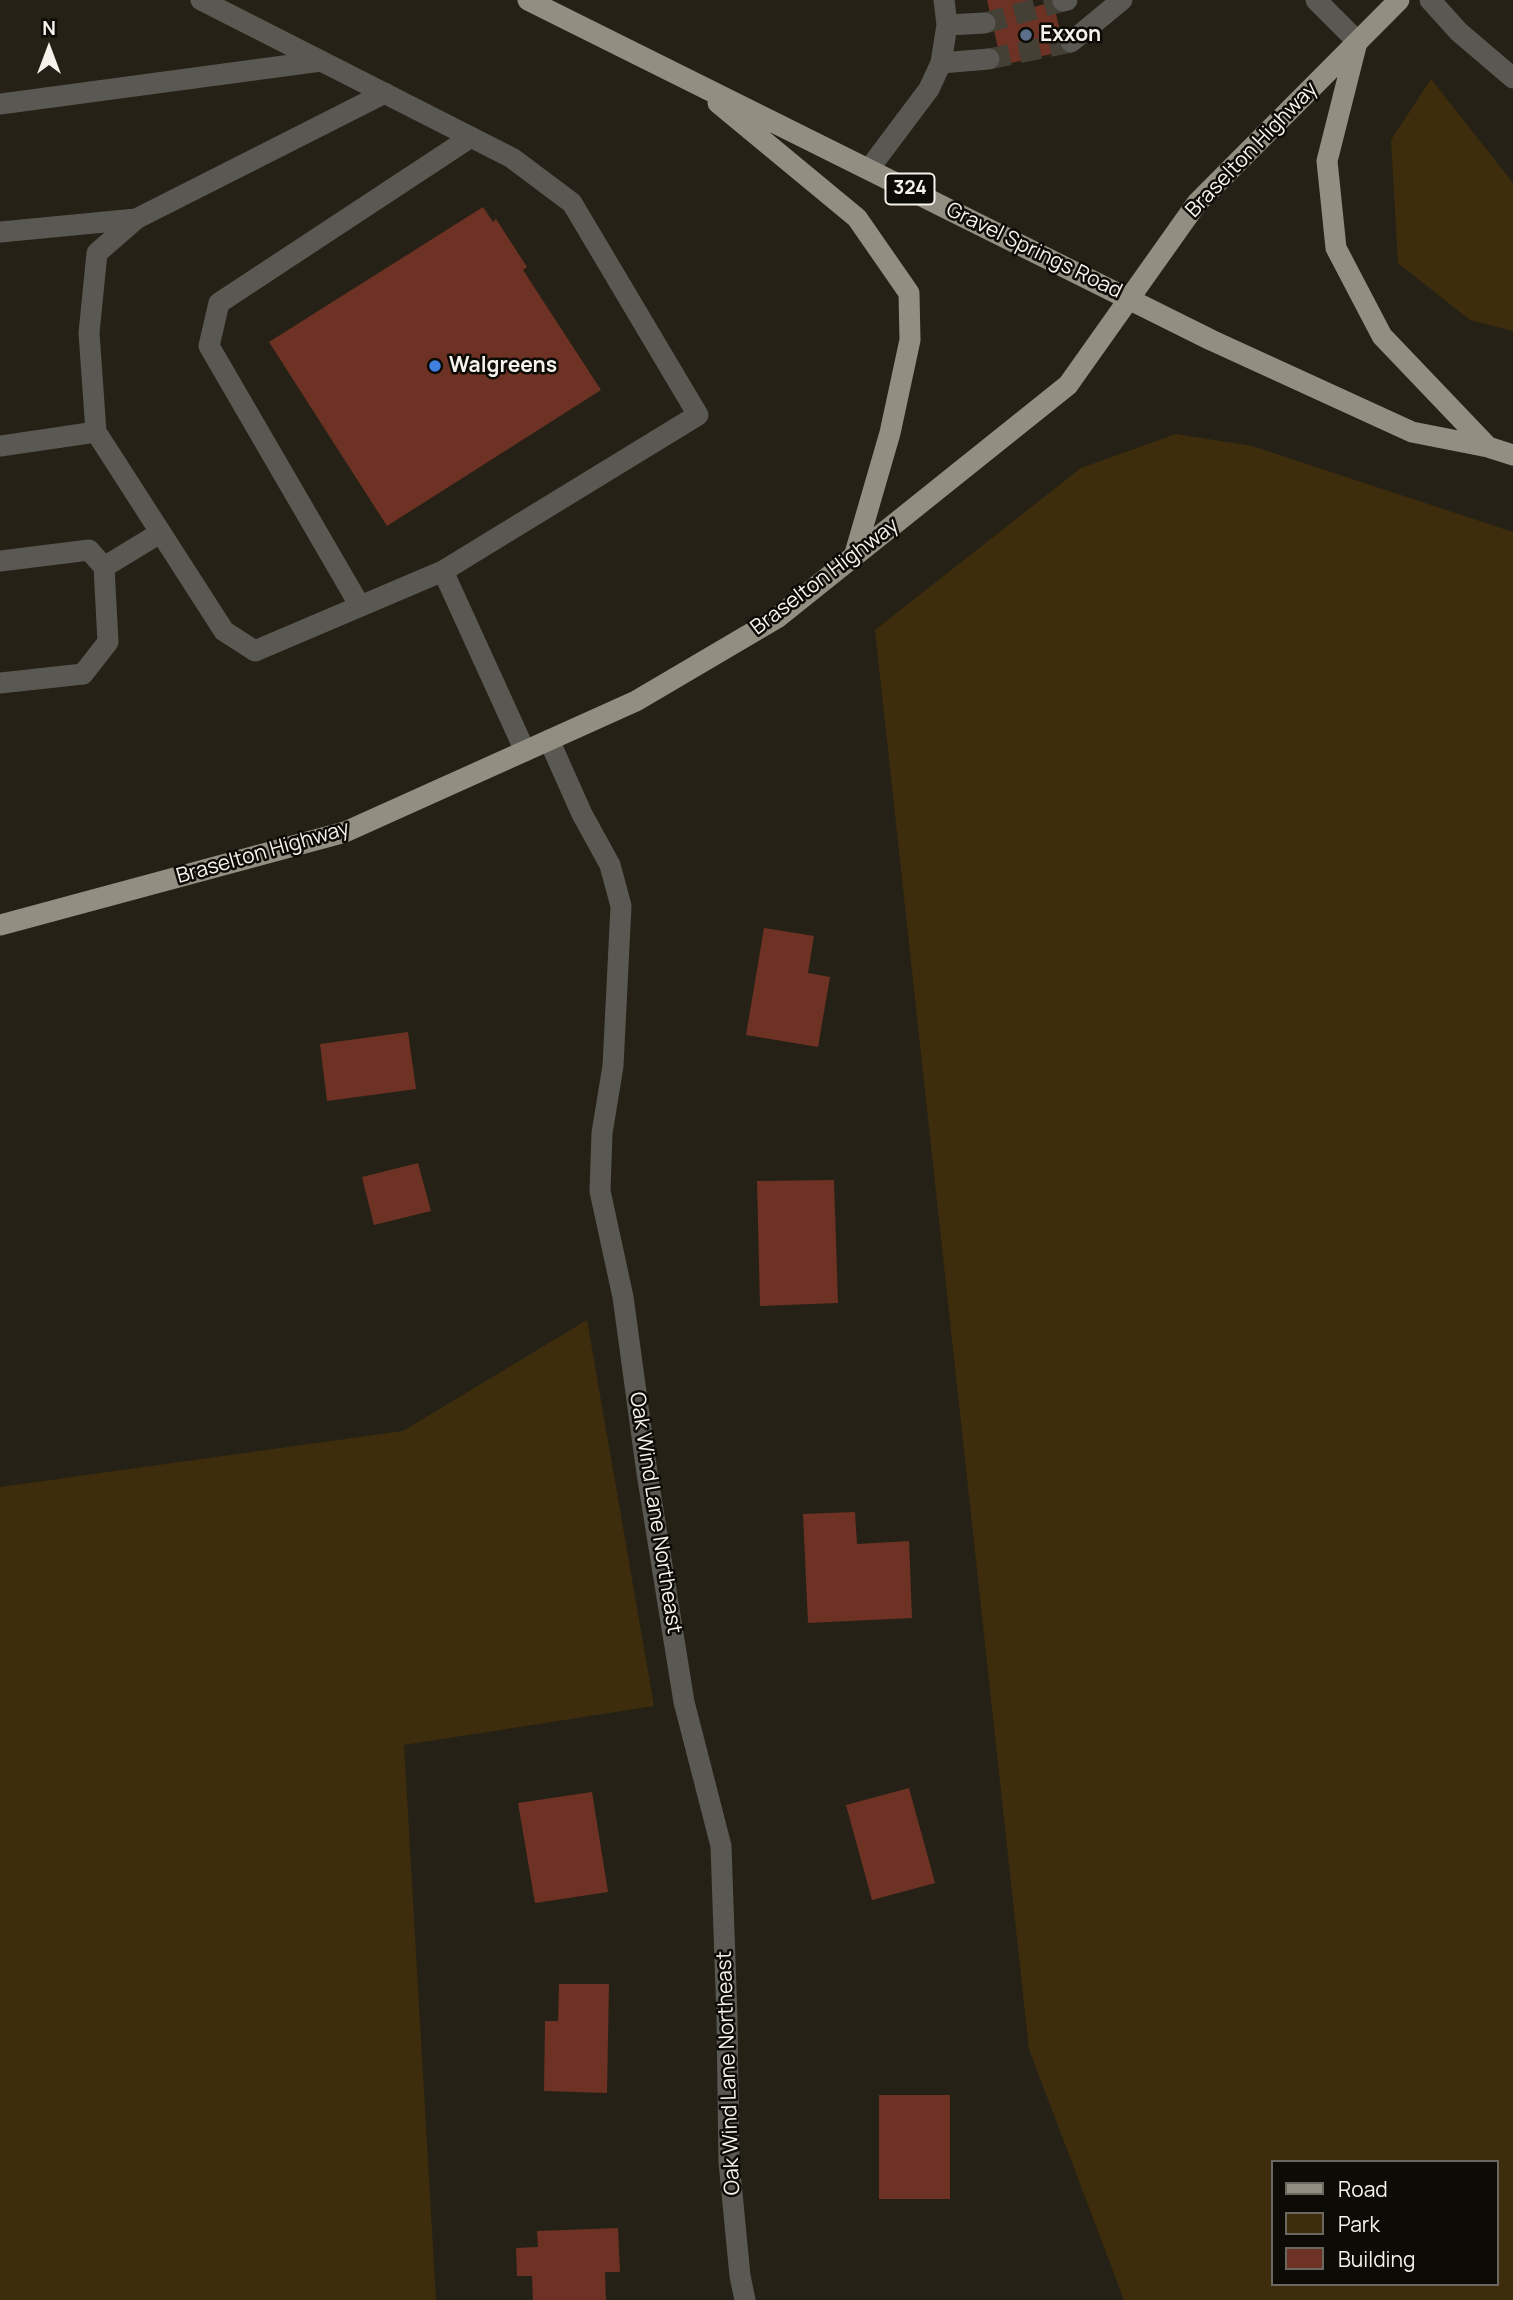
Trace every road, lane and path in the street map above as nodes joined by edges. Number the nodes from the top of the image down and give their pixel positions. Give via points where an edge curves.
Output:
1 (201, 0) edge
2 (528, 0) edge
3 (944, 0) edge
4 (1122, 0) edge
5 (1316, 0) edge
6 (1399, 0) edge
7 (1430, 0) edge
8 (985, 23) tunnel mouth
9 (947, 25) junction
10 (1071, 42) tunnel mouth
11 (1357, 42) junction
12 (989, 59) tunnel mouth
13 (321, 61) junction
14 (941, 63) junction
15 (1513, 78) edge
16 (690, 79) junction
17 (385, 93) junction
18 (0, 104) edge
19 (471, 137) junction
20 (869, 169) junction
21 (136, 219) junction
22 (0, 232) edge
23 (1130, 299) junction
24 (96, 432) junction
25 (0, 446) edge
26 (1488, 447) junction
27 (1513, 456) edge
28 (160, 534) junction
29 (854, 557) junction
30 (0, 561) edge
31 (104, 567) junction
32 (443, 571) junction
33 (360, 606) junction
34 (0, 683) edge
35 (549, 740) junction
36 (524, 751) junction
37 (0, 925) edge
38 (745, 2300) edge

1 - 13 street
2 - 16 main road, Gravel Springs Road / 324
3 - 9 street
4 - 10 street
5 - 11 street
6 - 11 main road, Braselton Highway
7 - 15 street
8 - 9 street
9 - 14 street
11 - 23 main road, Braselton Highway via 1197,203
11 - 26 main road via 1327,161 1336,248 1382,336
12 - 14 street
13 - 17 street
13 - 18 street
14 - 20 street via 929,89
16 - 20 main road, Gravel Springs Road / 324
16 - 29 main road via 857,218 909,293 910,340 890,433
17 - 19 street
17 - 21 street
19 - 32 street via 512,158 572,203 698,415
19 - 33 street via 219,303 209,346
20 - 23 main road, Gravel Springs Road / 324
21 - 22 street
21 - 24 street via 97,253 89,333
23 - 26 main road, Gravel Springs Road / 324 via 1412,432
23 - 29 main road, Braselton Highway via 1068,385
24 - 25 street
24 - 28 street
26 - 27 main road, Gravel Springs Road / 324
28 - 31 street
28 - 33 street via 224,631 255,651
29 - 35 main road, Braselton Highway via 777,618 636,701
30 - 31 street via 89,550
31 - 34 street via 108,642 83,674
32 - 33 street
32 - 36 street
35 - 36 main road, Braselton Highway
35 - 38 street, Oak Wind Lane Northeast via 610,865 621,906 613,1066 602,1133 600,1191 624,1297 684,1702 721,1846 729,2162
36 - 37 main road, Braselton Highway via 345,832

